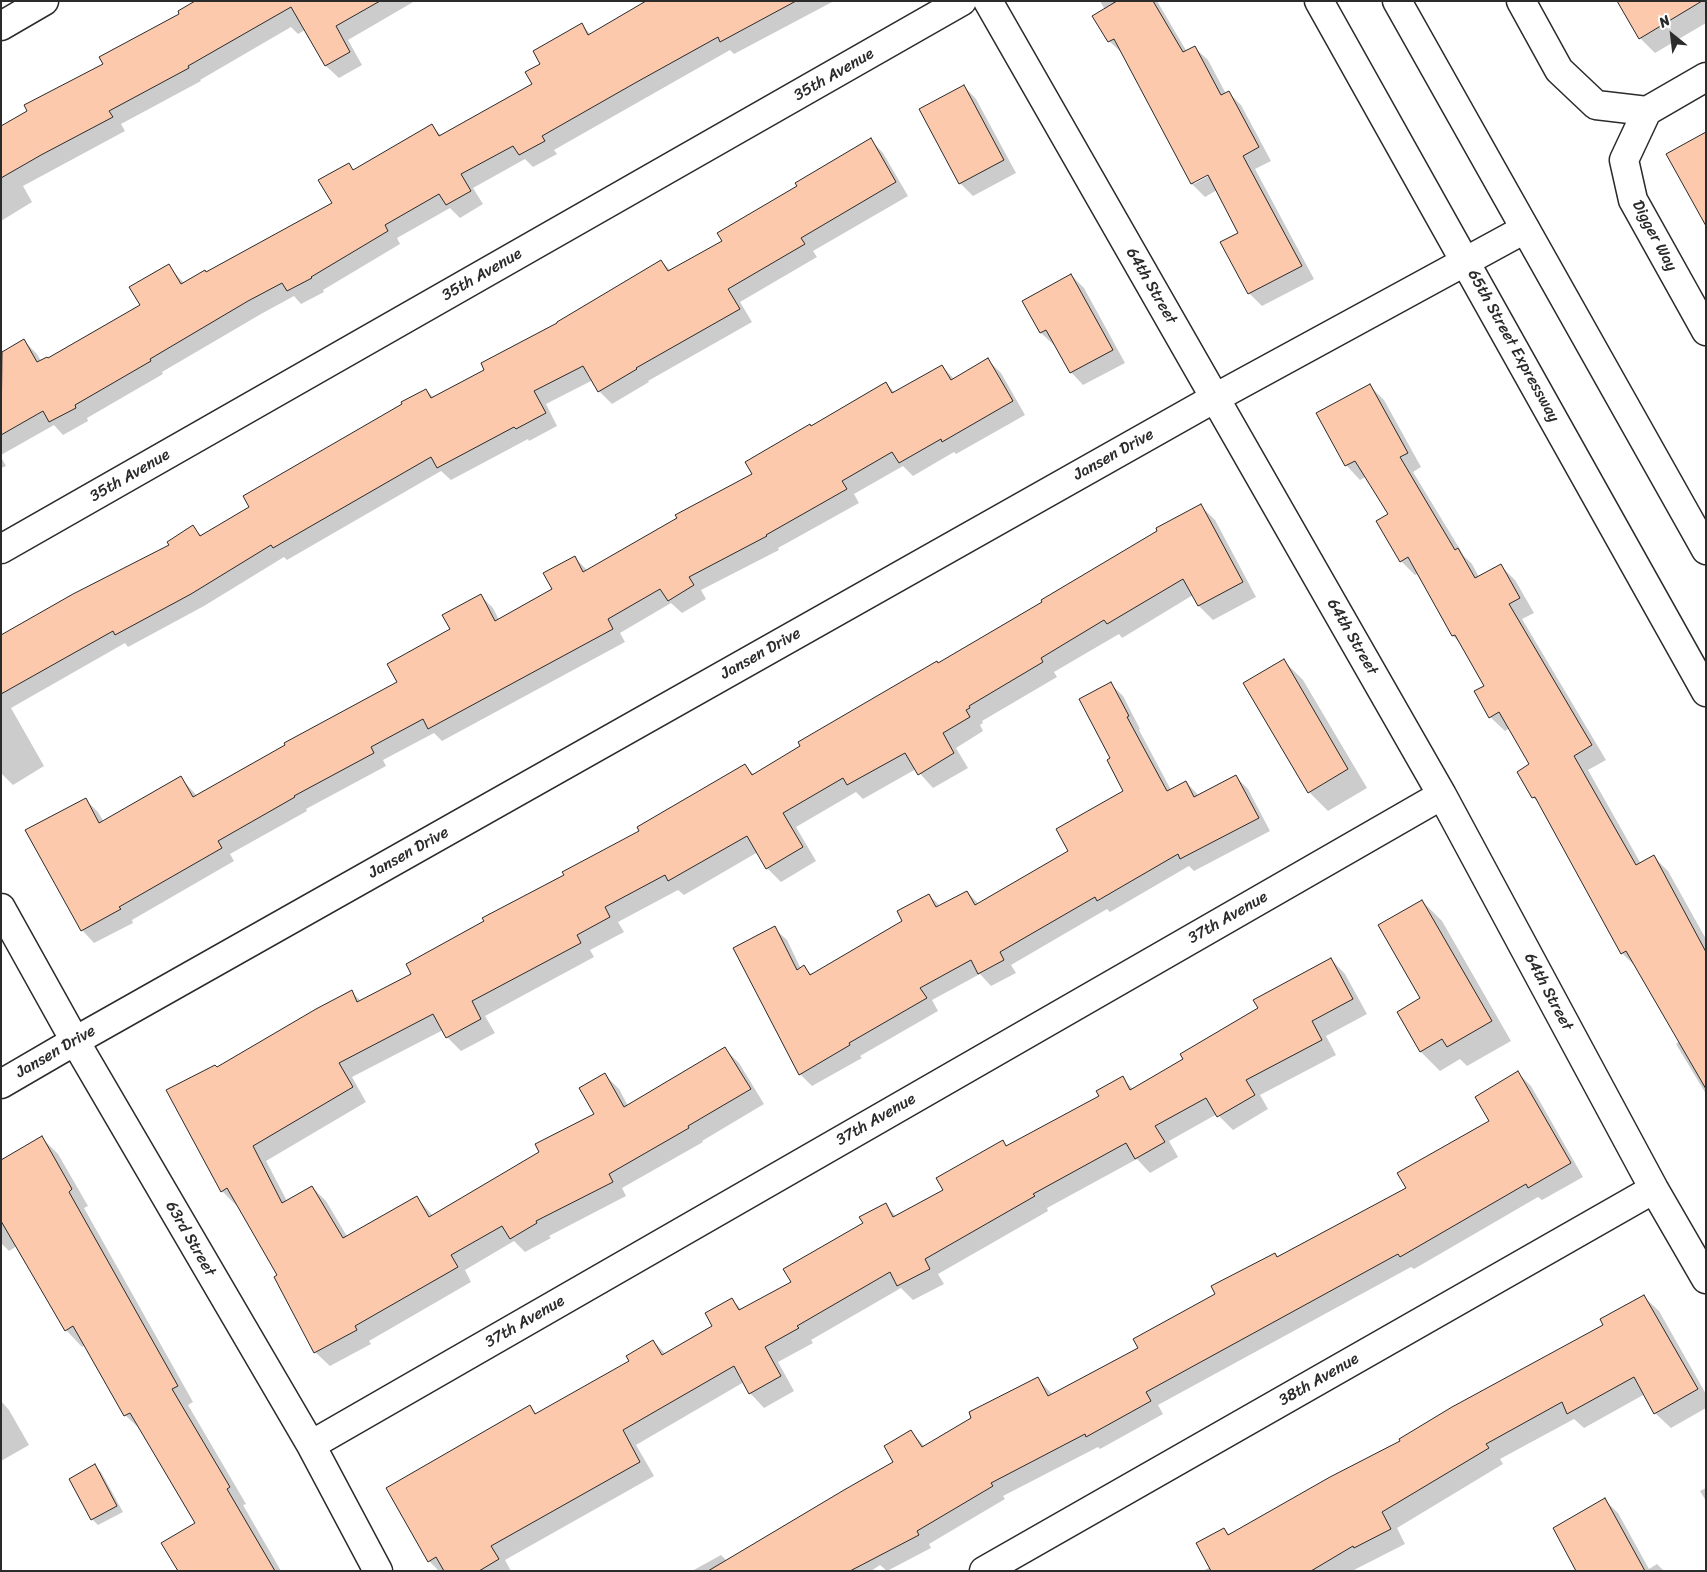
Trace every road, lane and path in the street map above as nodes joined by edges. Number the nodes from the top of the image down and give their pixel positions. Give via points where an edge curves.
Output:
1 (44, 1) edge
2 (962, 1) edge
3 (988, 1) edge
4 (1319, 1) edge
5 (1397, 1) edge
6 (1521, 1) edge
7 (1, 26) edge
8 (1706, 77) edge
9 (1647, 111) junction
10 (1525, 229) junction
11 (1466, 262) junction
12 (1706, 331) edge
13 (1215, 398) junction
14 (1, 549) edge
15 (1706, 550) edge
16 (1706, 692) edge
17 (1442, 795) junction
18 (1, 908) edge
19 (75, 1041) junction
20 (1, 1084) edge
21 (1654, 1189) junction
22 (1706, 1280) edge
23 (310, 1445) junction
24 (378, 1571) edge
25 (984, 1571) edge

1 - 7 street
2 - 14 street, 35th Avenue
3 - 13 street, 64th Street
4 - 11 street, 65th Street Expressway
5 - 10 street
6 - 9 street via 1559,70 1596,105
8 - 9 street
9 - 12 street, Digger Way via 1624,160 1633,200
10 - 11 street, Jansen Drive
10 - 15 street
11 - 13 street, Jansen Drive
11 - 16 street, 65th Street Expressway
13 - 17 street, 64th Street
13 - 19 street, Jansen Drive
17 - 21 street, 64th Street
17 - 23 street, 37th Avenue
18 - 19 street, 63rd Street
19 - 20 street, Jansen Drive
19 - 23 street, 63rd Street
21 - 22 street, 64th Street
21 - 25 street, 38th Avenue
23 - 24 street, 63rd Street

